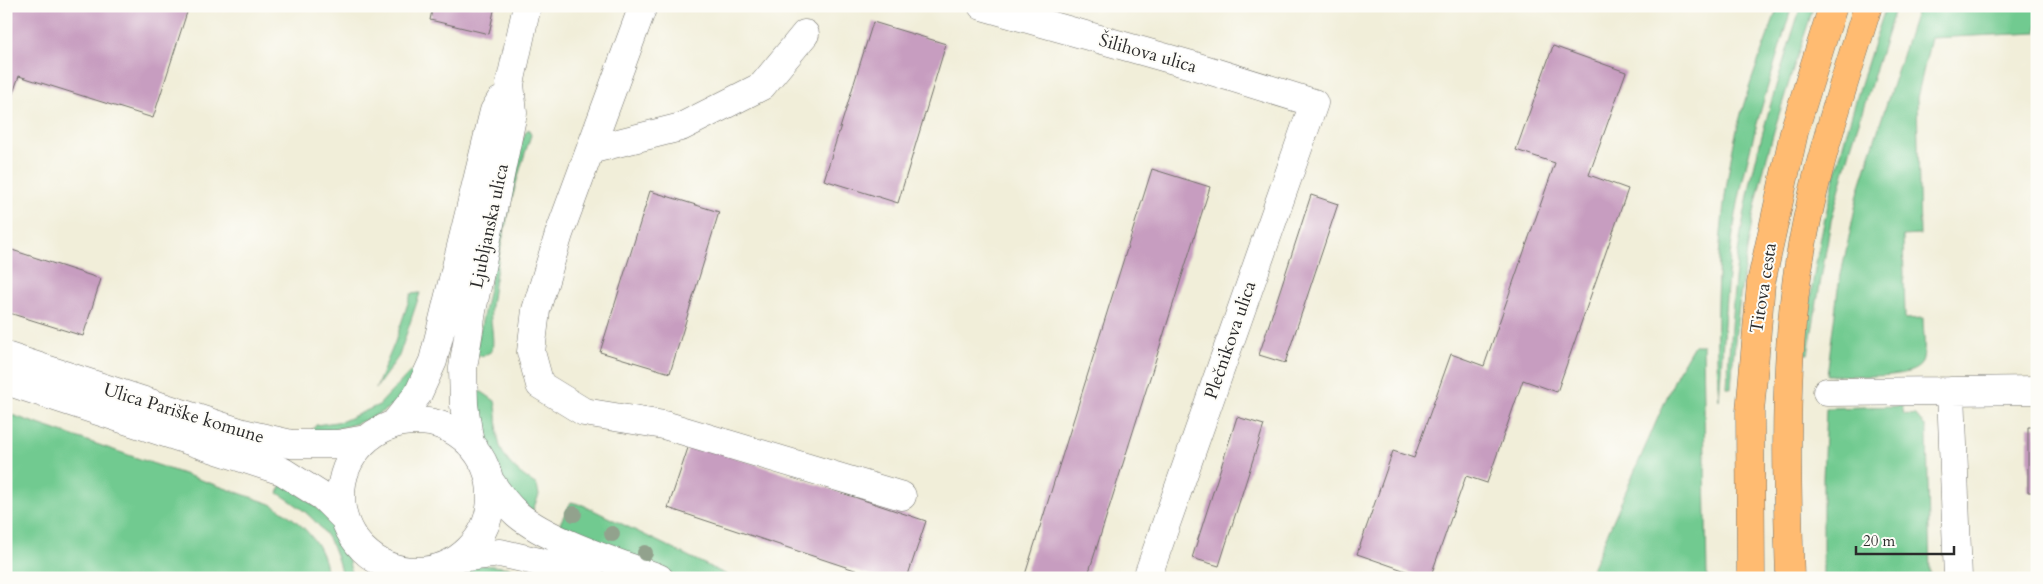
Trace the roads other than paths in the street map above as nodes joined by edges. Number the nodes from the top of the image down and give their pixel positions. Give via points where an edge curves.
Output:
1 (527, 6) edge
2 (642, 6) edge
3 (982, 6) edge
4 (1833, 6) edge
5 (1868, 6) edge
6 (805, 34) dead end
7 (510, 84) junction
8 (1314, 103) joint
9 (590, 150) junction
10 (6, 356) edge
11 (6, 381) edge
12 (2037, 390) edge
13 (1951, 391) junction
14 (1827, 392) dead end
15 (394, 424) junction
16 (366, 439) junction
17 (470, 444) junction
18 (490, 481) junction
19 (902, 496) dead end
20 (343, 517) junction
21 (362, 549) junction
22 (459, 558) junction
23 (418, 574) edge
24 (364, 578) edge
25 (590, 578) edge
26 (659, 578) edge
27 (1147, 578) edge
28 (1751, 578) edge
29 (1790, 578) edge
30 (1958, 578) edge

1 - 7 street, Ljubljanska ulica
2 - 9 street
3 - 8 street, Šilihova ulica
4 - 28 main road, Titova cesta via 1795,128 1761,283 1750,412
5 - 29 main road, Titova cesta via 1818,172 1794,301 1786,457
6 - 9 street via 762,86 681,127
7 - 15 street, Ljubljanska ulica via 494,111 432,361 418,394
7 - 17 street, Ljubljanska ulica via 513,113 463,368
8 - 27 street, Plečnikova ulica
9 - 19 street via 559,234 536,310 531,352 540,385 584,412 664,425
10 - 16 street, Ulica Pariške komune via 252,436 315,445
11 - 20 street, Ulica Pariške komune via 282,471 323,497
12 - 13 street
13 - 14 street
13 - 30 street
15 - 16 street
15 - 17 street via 434,423 454,431
16 - 20 street via 351,458 342,480
17 - 18 street via 483,461
18 - 22 street via 487,523 476,543
18 - 26 street via 502,499 529,522 596,554
20 - 21 street
21 - 23 street via 376,561
21 - 24 street
22 - 23 street
22 - 25 street via 500,553

